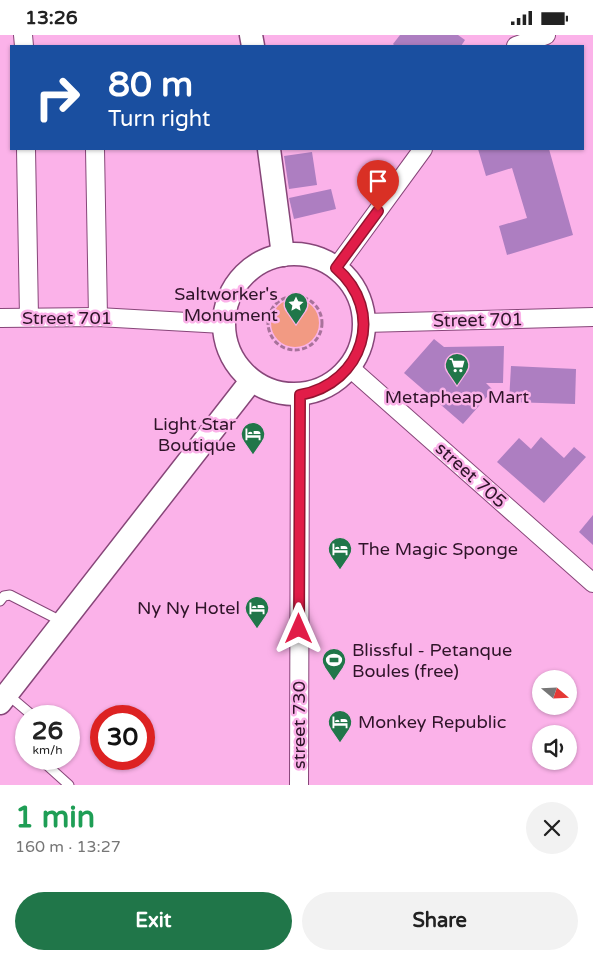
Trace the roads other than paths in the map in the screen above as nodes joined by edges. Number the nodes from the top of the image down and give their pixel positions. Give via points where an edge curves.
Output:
1 (546, 35) edge
2 (519, 45) edge
3 (26, 150) edge
4 (95, 150) edge
5 (269, 150) edge
6 (422, 150) edge
7 (283, 255) junction
8 (336, 268) junction
9 (29, 317) junction
10 (98, 317) junction
11 (593, 317) edge
12 (0, 318) edge
13 (364, 323) junction
14 (223, 324) junction
15 (349, 367) junction
16 (251, 381) junction
17 (300, 395) junction
18 (593, 583) edge
19 (0, 601) edge
20 (63, 622) junction
21 (4, 698) edge
22 (15, 705) edge
23 (52, 770) edge
24 (69, 785) edge
25 (299, 785) edge

1 - 2 street
3 - 9 street
4 - 10 street
5 - 7 street
6 - 8 street
7 - 8 street via 308,255
7 - 14 street via 257,264 242,277 228,299
8 - 13 street via 358,297
9 - 10 street, Street 701
9 - 12 street, Street 701
10 - 14 street, Street 701
11 - 13 street, Street 701
13 - 15 street via 360,346
14 - 16 street via 225,342 232,358
15 - 17 street via 325,387
15 - 18 street, street 705
16 - 17 street via 276,393
16 - 20 street
17 - 25 street, street 730
19 - 20 lane via 10,595
20 - 21 street
21 - 22 lane
23 - 24 lane

